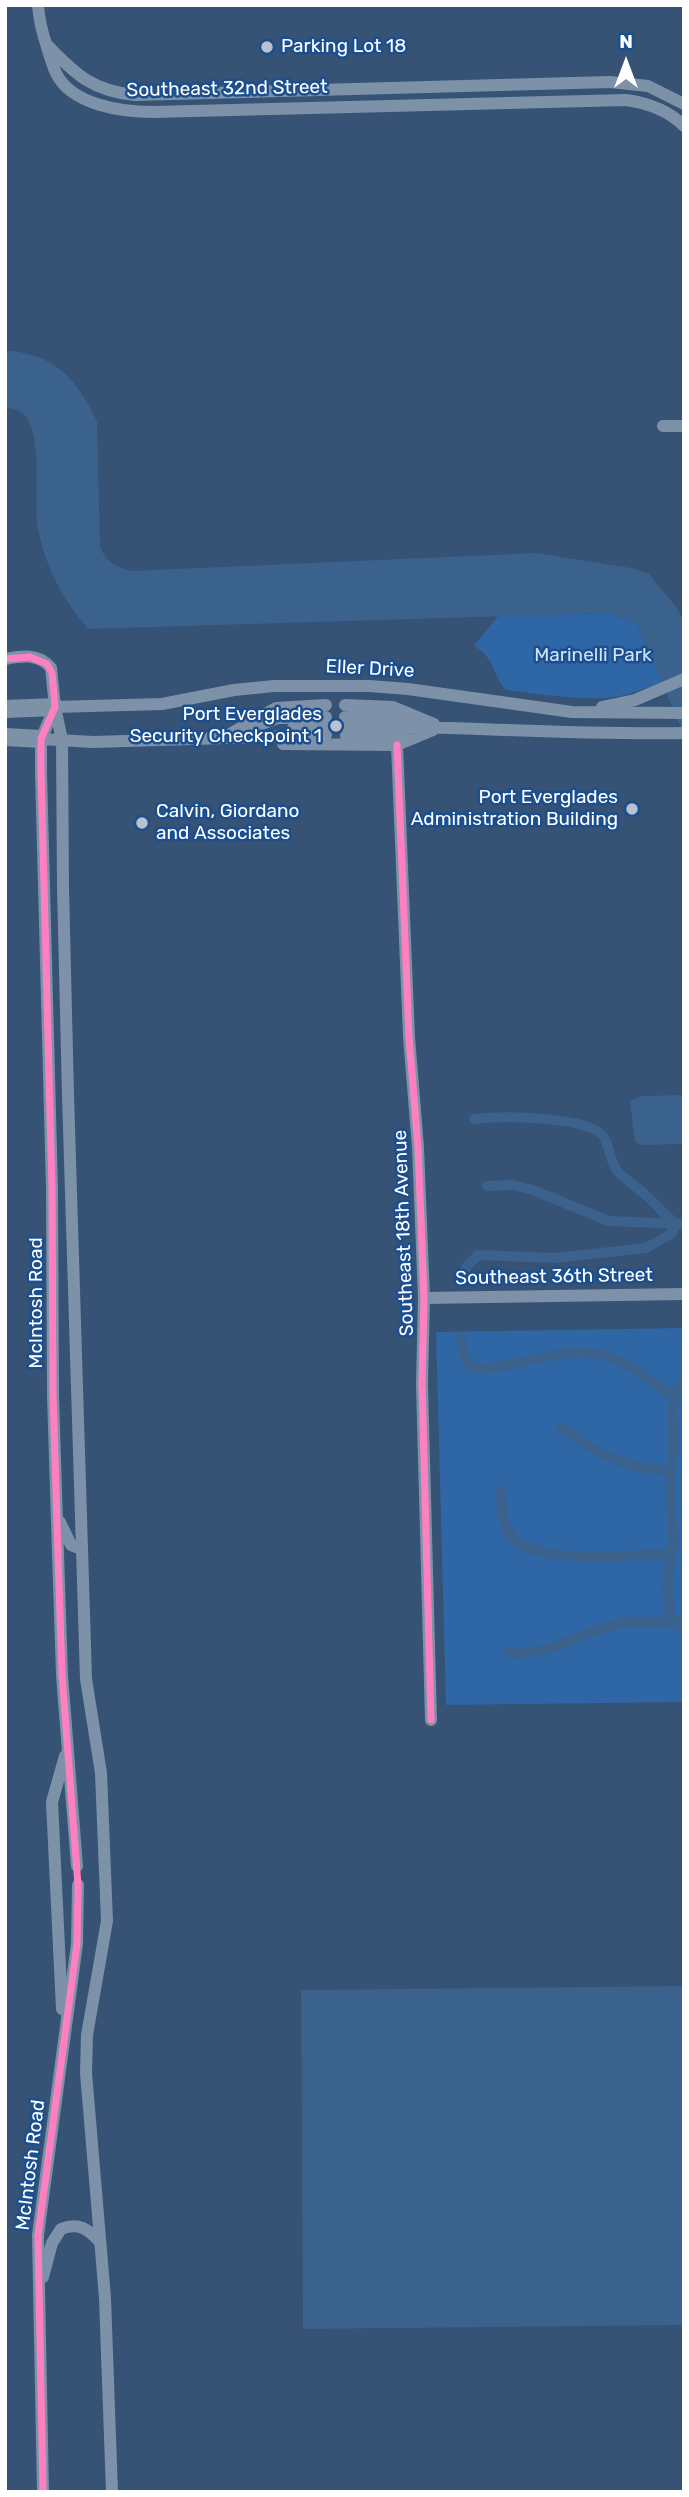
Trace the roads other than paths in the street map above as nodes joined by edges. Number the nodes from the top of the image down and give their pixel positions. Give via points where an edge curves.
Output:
1 (38, 5) edge
2 (46, 43) junction
3 (684, 104) edge
4 (684, 126) edge
5 (663, 426) dead end
6 (684, 426) edge
7 (5, 659) edge
8 (684, 679) edge
9 (393, 688) junction
10 (55, 707) junction
11 (393, 707) junction
12 (5, 709) edge
13 (572, 712) junction
14 (684, 713) edge
15 (441, 726) junction
16 (554, 733) junction
17 (684, 733) edge
18 (5, 737) edge
19 (41, 739) junction
20 (62, 740) junction
21 (220, 740) junction
22 (397, 745) junction
23 (684, 1294) edge
24 (424, 1298) junction
25 (57, 1515) junction
26 (82, 1549) junction
27 (431, 1720) dead end
28 (68, 1746) junction
29 (77, 1866) dead end
30 (78, 1885) dead end
31 (64, 2039) junction
32 (100, 2243) junction
33 (39, 2291) junction
34 (43, 2492) edge
35 (111, 2492) edge

1 - 2 street
2 - 3 street, Southeast 32nd Street via 84,80 117,94 610,82 648,86
2 - 4 street, Southeast 32nd Street via 56,75 64,84 96,105 115,110 607,99 643,102
5 - 6 street
7 - 10 street via 30,657 47,664
8 - 13 street via 624,703
9 - 10 street, Eller Drive via 274,686 162,704
9 - 11 street
9 - 13 street, Eller Drive
10 - 12 highway
10 - 19 street
10 - 20 street
11 - 15 street, Eller Drive
11 - 15 street, Eller Drive via 346,721
13 - 14 street, Eller Drive
13 - 16 street
15 - 16 street, Eller Drive
15 - 22 street, Eller Drive
16 - 17 street, Eller Drive
18 - 19 highway
19 - 20 street, Eller Drive
19 - 25 street, McIntosh Road
20 - 21 street, Eller Drive
20 - 26 street, McIntosh Road
21 - 21 street, Eller Drive via 282,728 326,721 276,708
21 - 22 street, Eller Drive
22 - 24 street, Southeast 18th Avenue
23 - 24 street, Southeast 36th Street
24 - 27 street, Southeast 18th Avenue
25 - 26 street via 71,1545
25 - 28 street, McIntosh Road
26 - 32 street, McIntosh Road via 86,1679 101,1773 107,1921 86,2048
28 - 29 street, McIntosh Road
28 - 31 street, McIntosh Road via 52,1802
30 - 31 street, McIntosh Road
31 - 33 street, McIntosh Road via 38,2235
32 - 33 street via 83,2227 61,2229 52,2243
32 - 35 street, McIntosh Road
33 - 34 street, McIntosh Road

